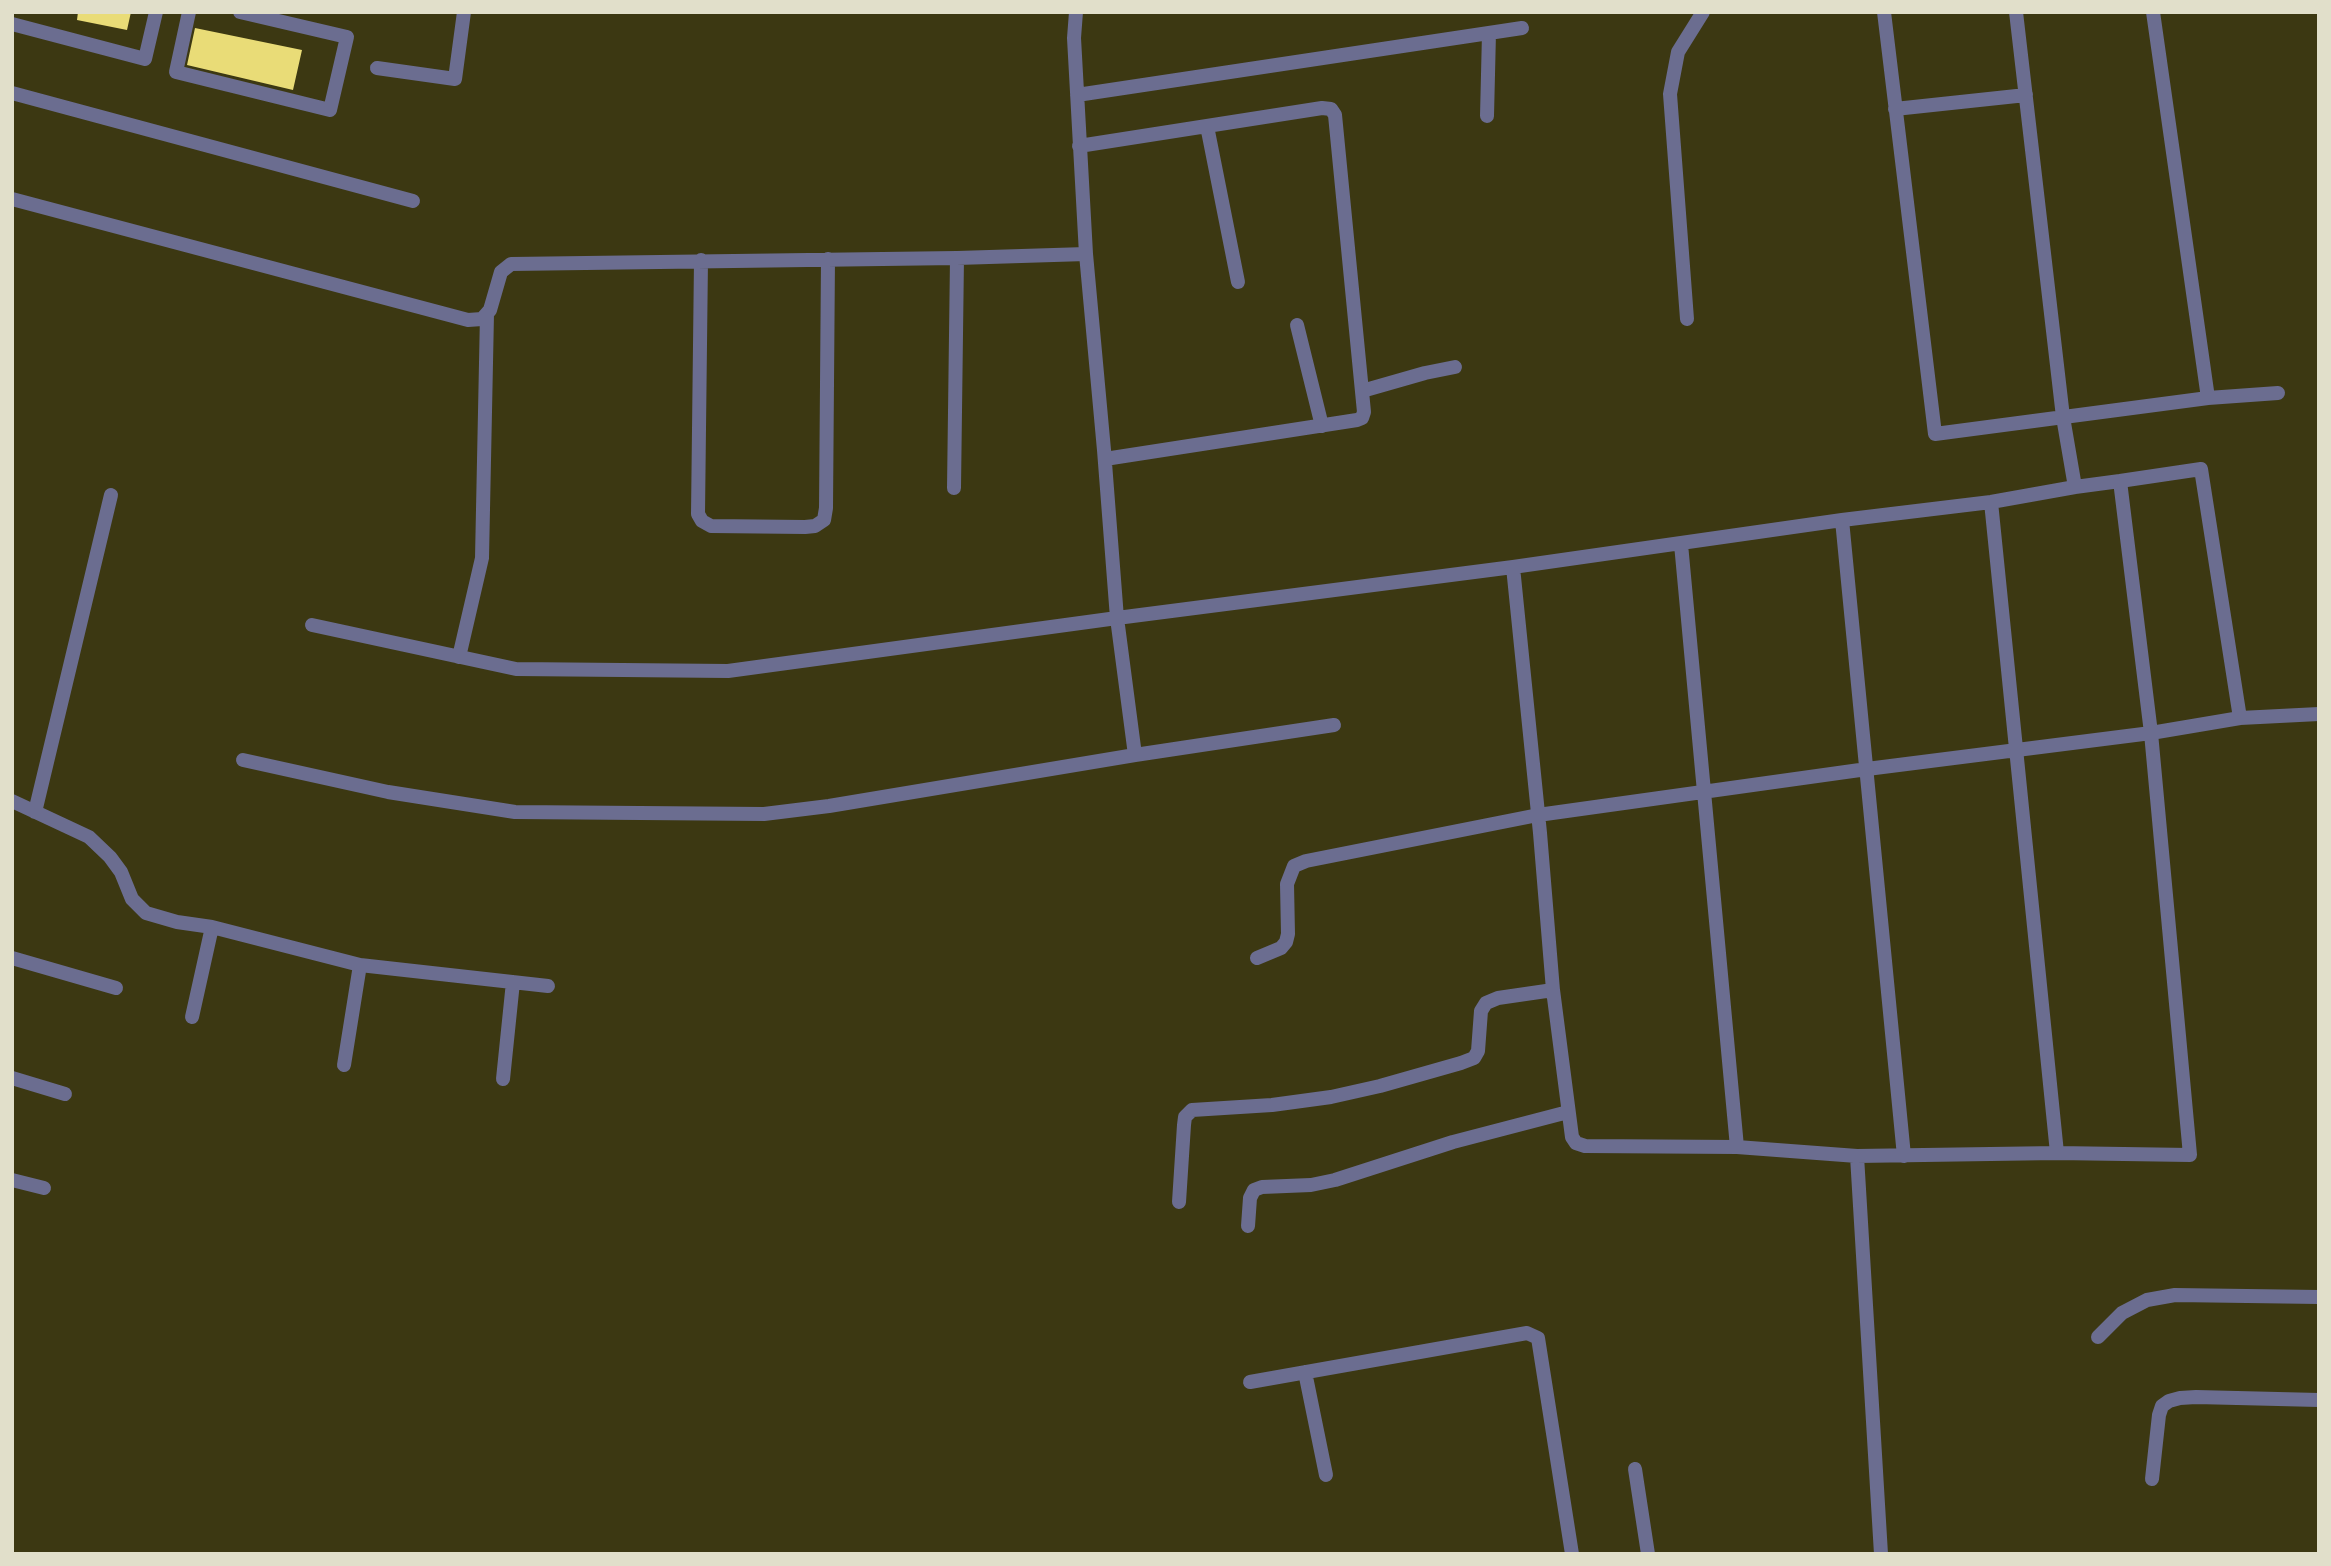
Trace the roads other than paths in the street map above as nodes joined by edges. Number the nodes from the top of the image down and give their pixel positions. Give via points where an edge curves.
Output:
1 (156, 12) edge
2 (189, 12) edge
3 (240, 12) edge
4 (464, 12) edge
5 (1076, 12) edge
6 (1703, 12) edge
7 (1884, 12) edge
8 (2016, 12) edge
9 (2153, 12) edge
10 (12, 24) edge
11 (1522, 28) dead end
12 (1489, 33) junction
13 (377, 68) dead end
14 (12, 93) edge
15 (1077, 95) junction
16 (2026, 95) junction
17 (1895, 109) junction
18 (1487, 116) dead end
19 (1207, 126) junction
20 (1079, 146) junction
21 (12, 199) edge
22 (413, 201) dead end
23 (1086, 254) junction
24 (957, 258) junction
25 (828, 259) junction
26 (701, 260) junction
27 (1238, 282) dead end
28 (486, 314) junction
29 (1687, 319) dead end
30 (1297, 325) dead end
31 (1455, 367) dead end
32 (1362, 391) junction
33 (2278, 393) dead end
34 (2208, 398) junction
35 (2063, 417) junction
36 (1322, 426) junction
37 (1105, 459) junction
38 (2120, 481) junction
39 (2075, 487) junction
40 (954, 488) dead end
41 (111, 495) dead end
42 (1992, 502) junction
43 (1842, 520) junction
44 (1681, 544) junction
45 (1513, 567) junction
46 (1116, 618) junction
47 (312, 625) dead end
48 (459, 657) junction
49 (2319, 714) edge
50 (2240, 718) junction
51 (1334, 725) dead end
52 (2151, 733) junction
53 (2016, 750) junction
54 (1135, 755) junction
55 (243, 760) dead end
56 (1867, 769) junction
57 (1705, 792) junction
58 (12, 800) edge
59 (35, 812) junction
60 (1538, 815) junction
61 (212, 928) junction
62 (12, 958) edge
63 (1257, 958) dead end
64 (360, 965) junction
65 (513, 982) junction
66 (548, 986) dead end
67 (116, 988) dead end
68 (1553, 990) junction
69 (192, 1017) dead end
70 (344, 1065) dead end
71 (12, 1078) edge
72 (503, 1079) dead end
73 (65, 1094) dead end
74 (1568, 1112) junction
75 (1737, 1147) junction
76 (2057, 1153) junction
77 (1857, 1156) junction
78 (1904, 1156) junction
79 (12, 1180) edge
80 (44, 1188) dead end
81 (1179, 1202) dead end
82 (1248, 1226) dead end
83 (2319, 1297) edge
84 (2098, 1337) dead end
85 (1305, 1372) junction
86 (1250, 1382) dead end
87 (2319, 1401) edge
88 (1635, 1469) dead end
89 (1326, 1475) dead end
90 (2152, 1479) dead end
91 (1572, 1554) edge
92 (1648, 1554) edge
93 (1881, 1554) edge

1 - 10 street via 145,59
2 - 3 street via 176,72 330,110 347,37
4 - 13 street via 455,79
5 - 15 street
6 - 29 street via 1678,51 1670,94
7 - 17 street
8 - 16 street
9 - 34 street
11 - 12 street
12 - 15 street
12 - 18 street
14 - 22 street
15 - 20 street
16 - 17 street
16 - 35 street
17 - 35 street via 1935,434
19 - 20 street
19 - 27 street
19 - 32 street via 1322,108 1335,115
20 - 23 street
21 - 28 street via 468,320
23 - 24 street
23 - 37 street
24 - 25 street
24 - 40 street
25 - 26 street
25 - 26 street via 824,520 805,527 711,526 698,514
26 - 28 street via 511,264 501,272
28 - 48 street via 482,558
30 - 36 street
31 - 32 street
32 - 36 street via 1362,418
33 - 34 street
34 - 35 street
35 - 39 street
36 - 37 street
37 - 46 street
38 - 39 street
38 - 50 street via 2201,469
38 - 52 street
39 - 42 street
41 - 59 street
42 - 43 street
42 - 53 street
43 - 44 street
43 - 56 street
44 - 45 street
44 - 57 street
45 - 46 street
45 - 60 street
46 - 48 street via 728,671 535,670
46 - 54 street
47 - 48 street
49 - 50 street
50 - 52 street
51 - 54 street
52 - 53 street
52 - 76 street via 2190,1156
53 - 56 street
53 - 76 street
54 - 55 street via 764,814 515,813 388,792
56 - 57 street
56 - 78 street
57 - 60 street
57 - 75 street
58 - 59 street
59 - 61 street via 89,837 110,857 132,899 146,913
60 - 63 street via 1294,866 1287,884 1286,942
60 - 68 street
61 - 64 street
61 - 69 street
62 - 67 street
64 - 65 street
64 - 70 street
65 - 66 street
65 - 72 street
68 - 74 street
68 - 81 street via 1486,1003 1481,1011 1478,1051 1461,1063 1331,1097 1192,1110 1185,1117
71 - 73 street
74 - 75 street via 1572,1137 1585,1146
74 - 82 street via 1335,1180 1262,1187 1250,1198
75 - 77 street
76 - 78 street
77 - 78 street
77 - 93 street
79 - 80 street
83 - 84 street via 2175,1295 2147,1300 2122,1313
85 - 86 street
85 - 89 street
85 - 91 street via 1527,1333 1538,1338
87 - 90 street via 2188,1397 2169,1401 2160,1415
88 - 92 street

